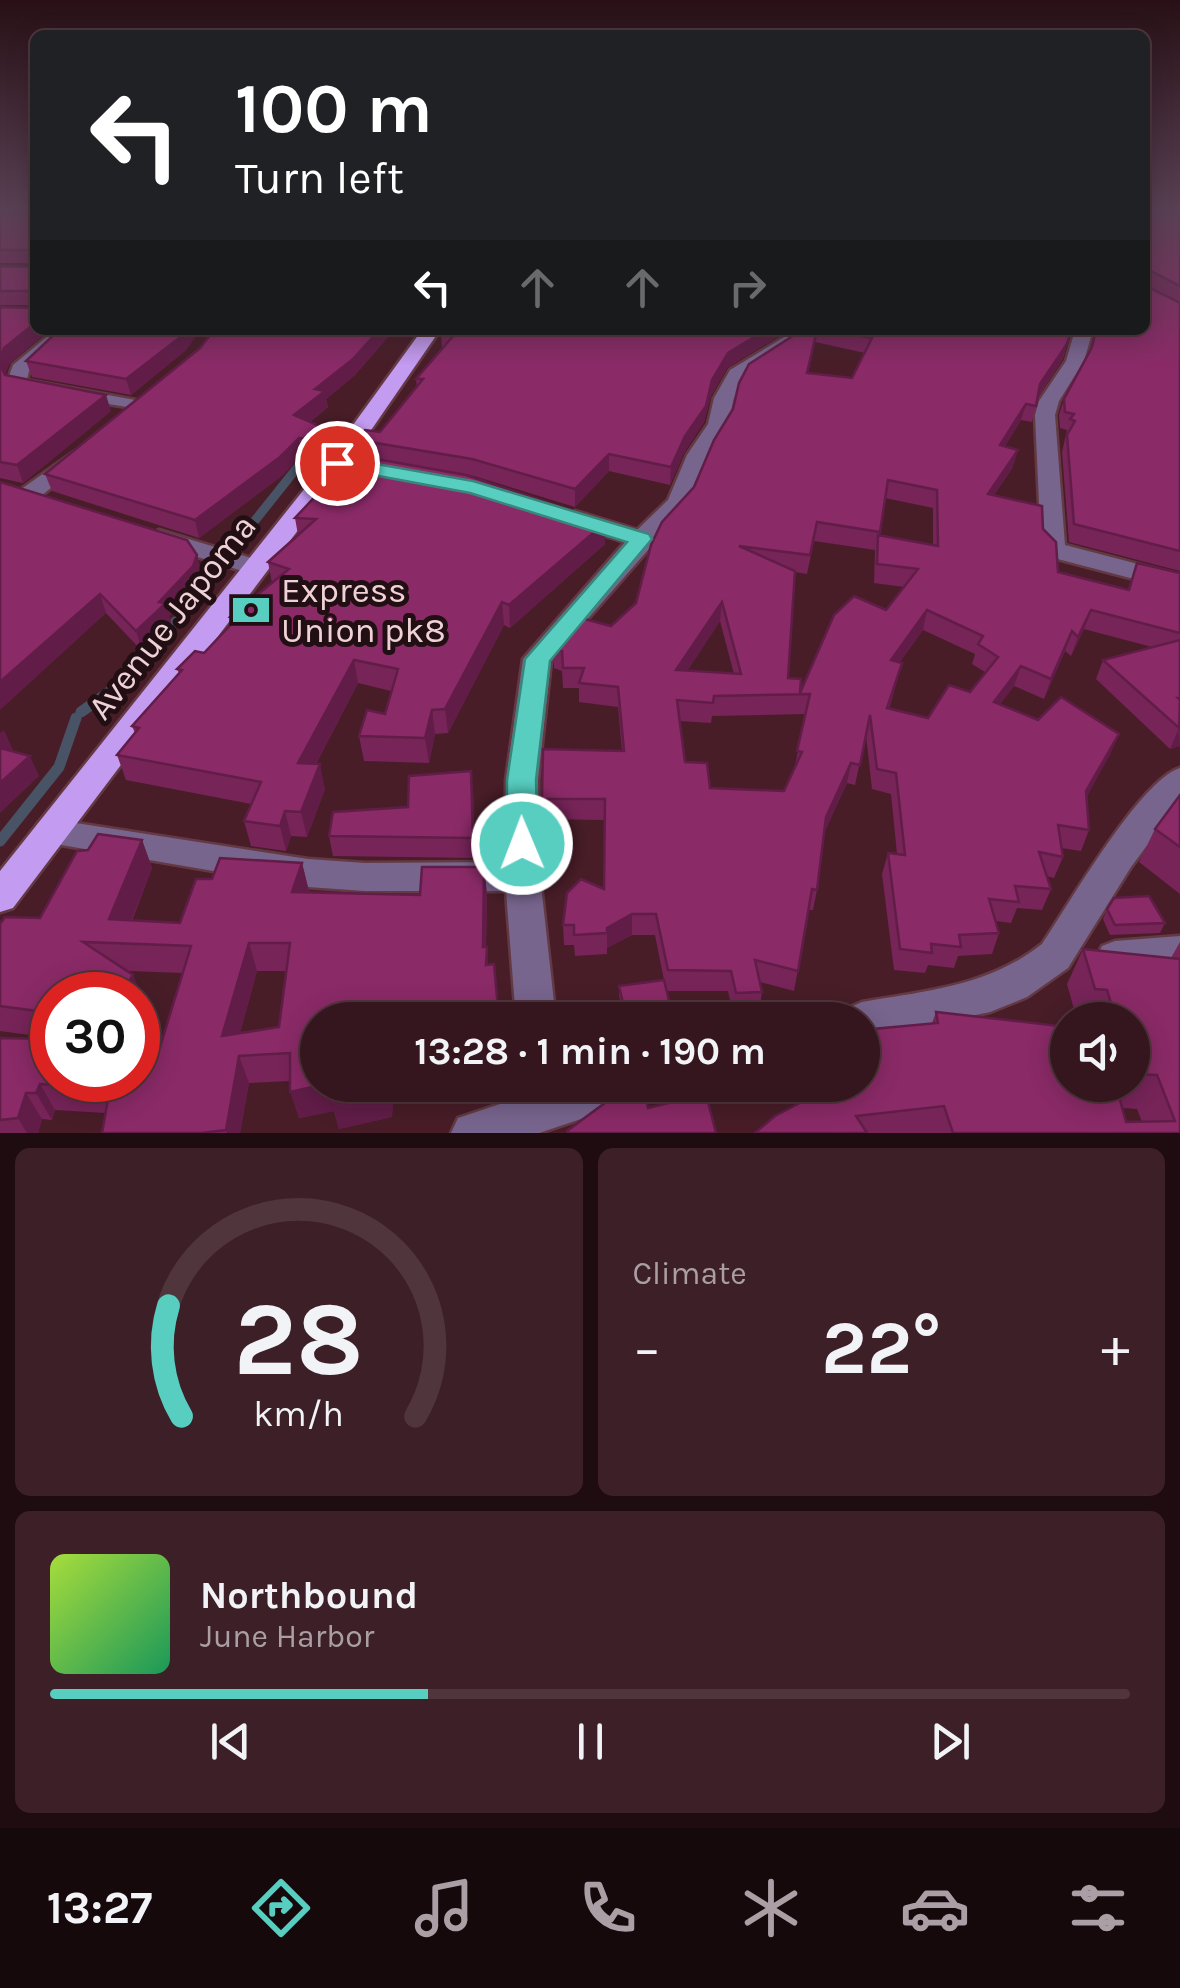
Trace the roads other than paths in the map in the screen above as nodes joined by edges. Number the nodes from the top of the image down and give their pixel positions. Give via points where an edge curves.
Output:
1 (59, 335) edge
2 (427, 335) edge
3 (800, 335) edge
4 (1083, 335) edge
5 (10, 370) edge
6 (337, 463) junction
7 (369, 468) edge
8 (0, 488) edge
9 (28, 495) junction
10 (66, 507) edge
11 (556, 512) edge
12 (141, 531) edge
13 (642, 539) junction
14 (255, 567) junction
15 (1180, 583) edge
16 (1180, 780) edge
17 (50, 832) junction
18 (522, 876) junction
19 (4, 884) edge
20 (1180, 953) edge
21 (1055, 956) junction
22 (534, 1002) edge
23 (880, 1017) edge
24 (532, 1102) edge
25 (473, 1133) edge

1 - 5 street
2 - 6 main road, Avenue Japoma
3 - 13 street via 737,374 678,503
4 - 15 street via 1045,415 1052,547
5 - 9 street via 32,389 145,400
6 - 7 street
6 - 14 main road, Avenue Japoma
8 - 9 street
9 - 10 street
11 - 13 street
12 - 14 street
13 - 18 street via 538,659 522,780
14 - 17 main road, Avenue Japoma
16 - 21 street via 1128,844
17 - 18 street via 308,873
17 - 19 main road, Avenue Japoma
18 - 22 street
20 - 21 street
21 - 23 street via 1034,977 996,992
24 - 25 street

